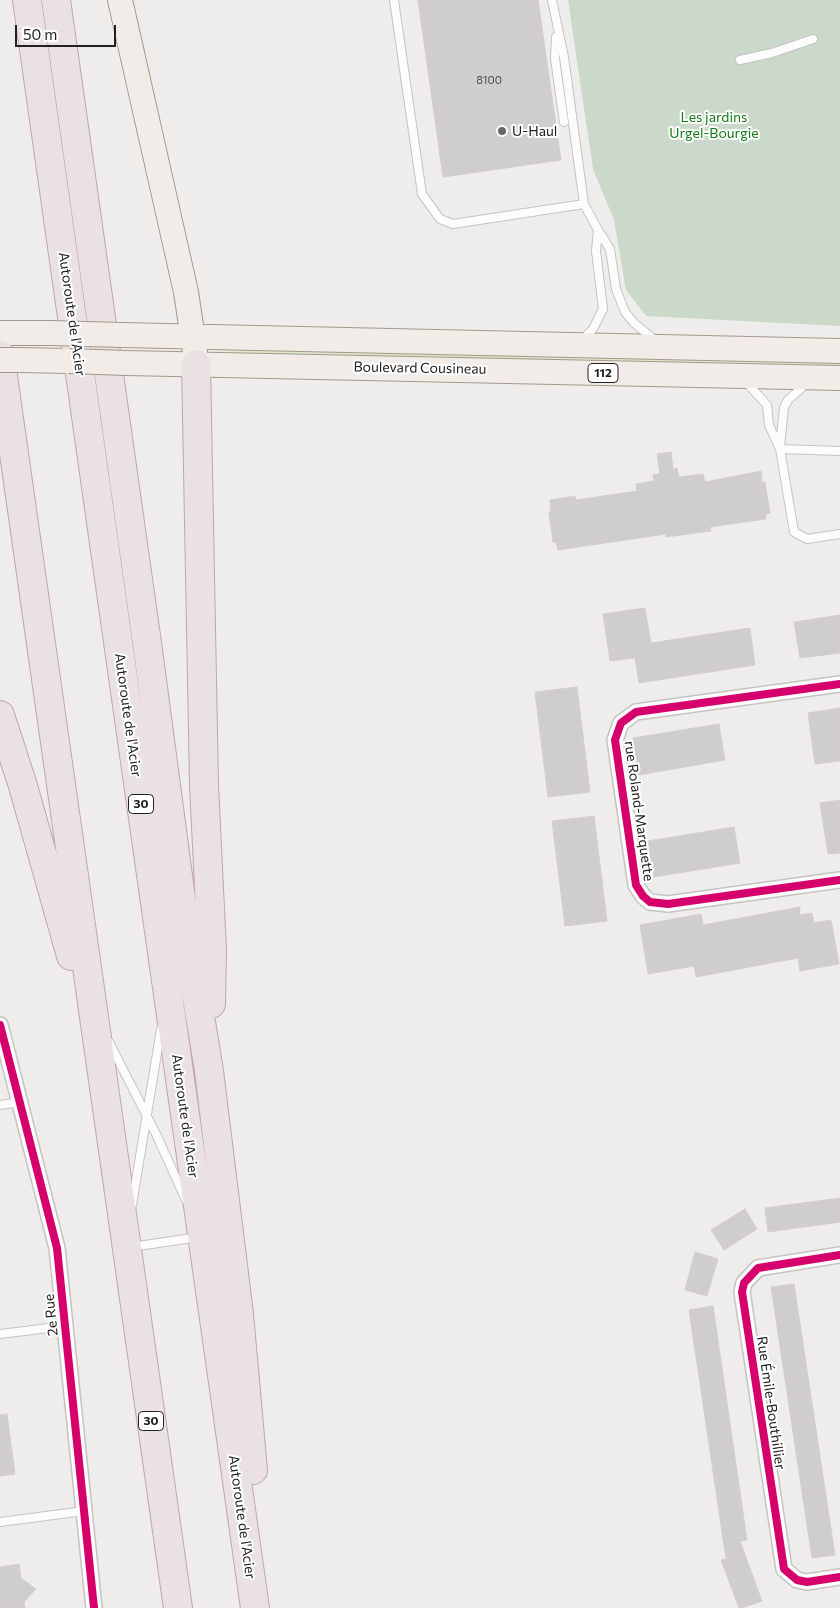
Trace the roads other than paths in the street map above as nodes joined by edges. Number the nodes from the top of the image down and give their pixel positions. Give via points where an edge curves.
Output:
1 (27, 0) edge
2 (56, 0) edge
3 (120, 0) edge
4 (394, 0) edge
5 (552, 0) edge
6 (557, 29) junction
7 (813, 39) dead end
8 (740, 60) dead end
9 (564, 122) dead end
10 (584, 204) junction
11 (598, 230) junction
12 (0, 332) edge
13 (194, 336) junction
14 (577, 346) junction
15 (663, 347) junction
16 (840, 351) edge
17 (0, 355) edge
18 (0, 360) edge
19 (196, 364) junction
20 (740, 376) junction
21 (813, 377) junction
22 (840, 378) edge
23 (780, 448) junction
24 (840, 451) edge
25 (840, 534) edge
26 (840, 684) edge
27 (0, 715) edge
28 (840, 880) edge
29 (79, 982) junction
30 (168, 990) junction
31 (93, 1010) junction
32 (0, 1025) edge
33 (100, 1053) junction
34 (209, 1071) junction
35 (6, 1073) edge
36 (20, 1102) junction
37 (0, 1104) edge
38 (147, 1116) junction
39 (202, 1237) junction
40 (127, 1247) junction
41 (840, 1255) edge
42 (65, 1326) junction
43 (0, 1334) edge
44 (84, 1511) junction
45 (0, 1522) edge
46 (840, 1577) edge
47 (94, 1608) edge
48 (178, 1608) edge
49 (255, 1608) edge
50 (266, 1608) edge

1 - 30 highway, Autoroute de l'Acier / 30
2 - 34 highway via 182,906
3 - 13 main road
4 - 10 lane via 420,189 436,215 453,224
5 - 6 lane
6 - 9 lane via 555,59
6 - 10 lane via 564,57
7 - 8 lane
10 - 11 lane
11 - 14 lane via 596,251 603,309 593,328
11 - 15 lane via 610,249 616,290 625,312 634,324
12 - 13 main road, Boulevard Cousineau / 112, bridge
13 - 14 main road, Boulevard Cousineau / 112
13 - 19 main road
14 - 15 main road, Boulevard Cousineau / 112
15 - 16 main road, Boulevard Cousineau / 112
17 - 31 highway, 30
18 - 19 main road, Boulevard Cousineau / 112, bridge
19 - 20 main road, Boulevard Cousineau / 112
19 - 34 highway via 204,785 212,950
20 - 21 main road, Boulevard Cousineau / 112
20 - 23 lane via 764,401
21 - 22 main road, Boulevard Cousineau / 112
21 - 23 lane via 784,407
23 - 24 lane
23 - 25 lane via 794,532 806,539
26 - 28 street, rue Roland-Marquette via 636,712 621,723 615,740 636,885 650,902 668,904
27 - 29 highway
29 - 31 lane
29 - 33 highway
30 - 38 lane
30 - 39 highway, Autoroute de l'Acier / 30
31 - 33 highway, 30
31 - 38 lane
32 - 35 street, 2e Rue
33 - 40 highway, 30
34 - 50 highway via 239,1314
35 - 36 street, 2e Rue
36 - 37 lane
36 - 42 street, 2e Rue via 57,1248
38 - 39 lane
38 - 40 lane
39 - 40 lane
39 - 49 highway, Autoroute de l'Acier / 30
40 - 48 highway, 30
41 - 46 street, Rue Émile-Bouthillier via 758,1268 744,1283 742,1292 784,1569 797,1580 807,1582
42 - 43 lane
42 - 44 street, 2e Rue
44 - 45 lane
44 - 47 street, 2e Rue

